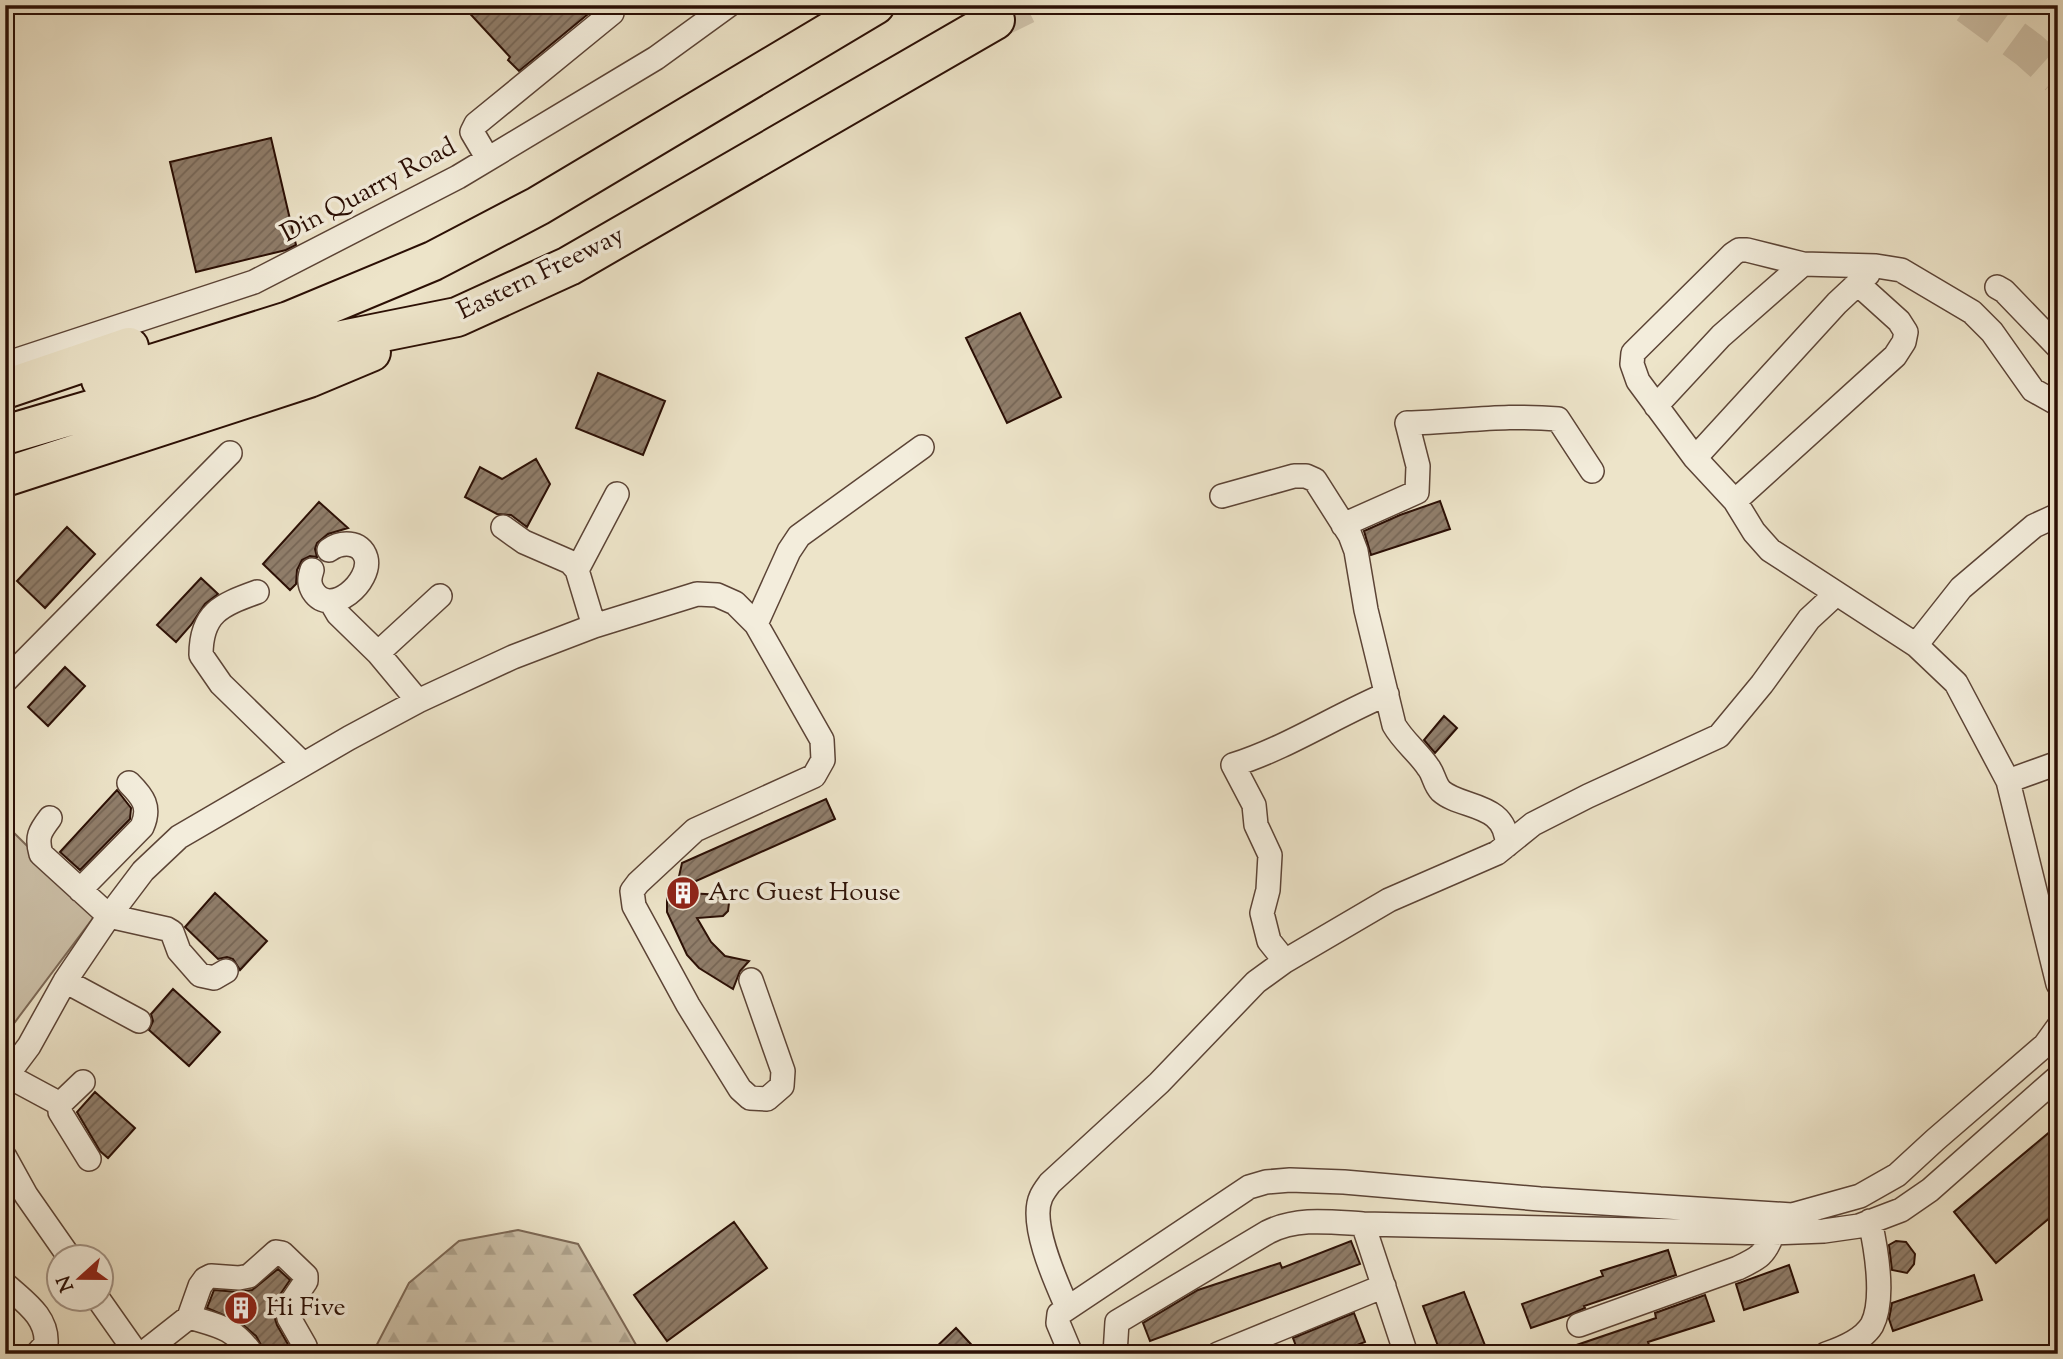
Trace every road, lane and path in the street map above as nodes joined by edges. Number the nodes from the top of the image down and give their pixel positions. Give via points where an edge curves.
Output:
1 (613, 5) edge
2 (729, 5) edge
3 (875, 5) edge
4 (995, 20) tunnel mouth
5 (488, 159) junction
6 (433, 261) junction
7 (1803, 264) junction
8 (1876, 266) junction
9 (1858, 284) junction
10 (1997, 287) dead end
11 (457, 317) junction
12 (293, 335) junction
13 (2058, 347) edge
14 (5, 364) edge
15 (5, 389) edge
16 (2058, 404) edge
17 (1656, 406) junction
18 (5, 410) edge
19 (5, 435) edge
20 (922, 447) dead end
21 (230, 453) dead end
22 (1695, 458) junction
23 (1592, 471) dead end
24 (5, 477) edge
25 (617, 494) dead end
26 (1222, 496) dead end
27 (1735, 500) junction
28 (2058, 515) edge
29 (1343, 525) junction
30 (503, 527) dead end
31 (329, 550) dead end
32 (312, 570) dead end
33 (577, 570) junction
34 (257, 592) dead end
35 (1836, 594) junction
36 (440, 596) dead end
37 (331, 602) junction
38 (756, 624) junction
39 (594, 626) junction
40 (1916, 645) junction
41 (378, 653) junction
42 (5, 681) edge
43 (1387, 694) junction
44 (418, 701) junction
45 (2058, 763) edge
46 (303, 764) junction
47 (2008, 781) junction
48 (129, 783) dead end
49 (50, 818) dead end
50 (1507, 845) junction
51 (80, 890) junction
52 (109, 916) junction
53 (1285, 961) junction
54 (226, 971) dead end
55 (751, 980) dead end
56 (65, 981) junction
57 (2058, 984) edge
58 (139, 1021) dead end
59 (2058, 1027) edge
60 (7, 1077) edge
61 (2058, 1077) edge
62 (83, 1082) dead end
63 (60, 1104) junction
64 (5, 1157) edge
65 (89, 1159) dead end
66 (1870, 1221) junction
67 (1363, 1224) junction
68 (1773, 1233) junction
69 (60, 1244) edge
70 (5, 1284) edge
71 (1384, 1286) junction
72 (1067, 1307) junction
73 (110, 1314) edge
74 (189, 1317) junction
75 (1579, 1325) dead end
76 (37, 1354) edge
77 (140, 1354) edge
78 (252, 1354) edge
79 (300, 1354) edge
80 (1071, 1354) edge
81 (1115, 1354) edge
82 (1218, 1354) edge
83 (1406, 1354) edge
84 (1826, 1354) edge

1 - 5 street via 612,13 476,124 472,132
2 - 5 street, Din Quarry Road via 656,58
3 - 6 highway, Eastern Freeway via 570,187
4 - 11 highway, Eastern Freeway via 569,266
5 - 14 street, Din Quarry Road via 254,282
6 - 12 highway, Eastern Freeway
6 - 15 highway via 281,296
7 - 8 street
7 - 17 street via 1721,336
7 - 17 street via 1747,250 1733,254 1633,353 1637,381
8 - 9 street
8 - 16 street via 1901,270 1972,312 1993,332 2033,390
9 - 22 street
9 - 27 street via 1899,321 1906,332 1904,342 1895,356
10 - 13 street
11 - 12 highway, Eastern Freeway
11 - 24 highway via 309,378
12 - 18 highway, Eastern Freeway
12 - 19 highway, Eastern Freeway
17 - 22 street
20 - 38 street via 799,536
21 - 42 street
22 - 27 street
23 - 29 street via 1558,419 1521,416 1407,423 1419,466 1417,492
25 - 33 street
26 - 29 street via 1306,476 1315,480
27 - 35 street via 1770,550
28 - 40 street via 2034,526 1961,588
29 - 43 street via 1356,551
30 - 33 street
31 - 37 street via 345,543 355,545 366,558 360,580 341,599
32 - 37 street via 311,587 323,601
33 - 39 street
34 - 46 street via 214,612 204,629 201,655 221,684
35 - 40 street
35 - 50 street via 1809,619 1719,736 1544,818
36 - 41 street
37 - 41 street
38 - 39 street via 735,603 717,594 697,594
38 - 55 street via 821,740 820,769 814,776 695,830 632,891 634,906 688,1005 740,1089 759,1100 782,1086 783,1071
39 - 44 street
40 - 47 street via 1956,683
41 - 44 street
43 - 50 street via 1394,724 1429,767 1438,788 1479,806 1499,821
43 - 53 street via 1233,765 1254,805 1256,825 1270,855 1262,914 1269,941
44 - 46 street
45 - 47 street
46 - 52 street via 178,837 144,870
47 - 57 street
48 - 51 street via 146,805 142,827
49 - 51 street via 38,834 41,854
50 - 53 street via 1389,900
51 - 52 street
52 - 54 street via 167,929 200,975 214,978
52 - 56 street
53 - 72 street via 1256,982 1159,1083 1050,1183 1039,1199 1039,1226 1050,1269
56 - 58 street
56 - 60 street
59 - 72 street via 2045,1045 1897,1175 1860,1196 1792,1214 1344,1182 1266,1182 1249,1186
60 - 63 street
61 - 66 street via 1930,1190 1901,1209
62 - 63 street
63 - 65 street via 60,1112
64 - 69 street
66 - 68 street via 1824,1231
66 - 84 street via 1879,1262 1872,1324 1862,1336
67 - 68 street
67 - 71 street
67 - 81 street via 1298,1221 1268,1232 1117,1322
68 - 75 street via 1767,1249 1738,1268
70 - 76 street via 44,1325 46,1343
71 - 82 street
71 - 83 street
72 - 80 street via 1059,1314 1058,1324
73 - 77 street
74 - 77 street
74 - 78 street via 227,1328
74 - 79 street via 205,1279 249,1276 273,1253 282,1253 306,1276 287,1309 305,1346

